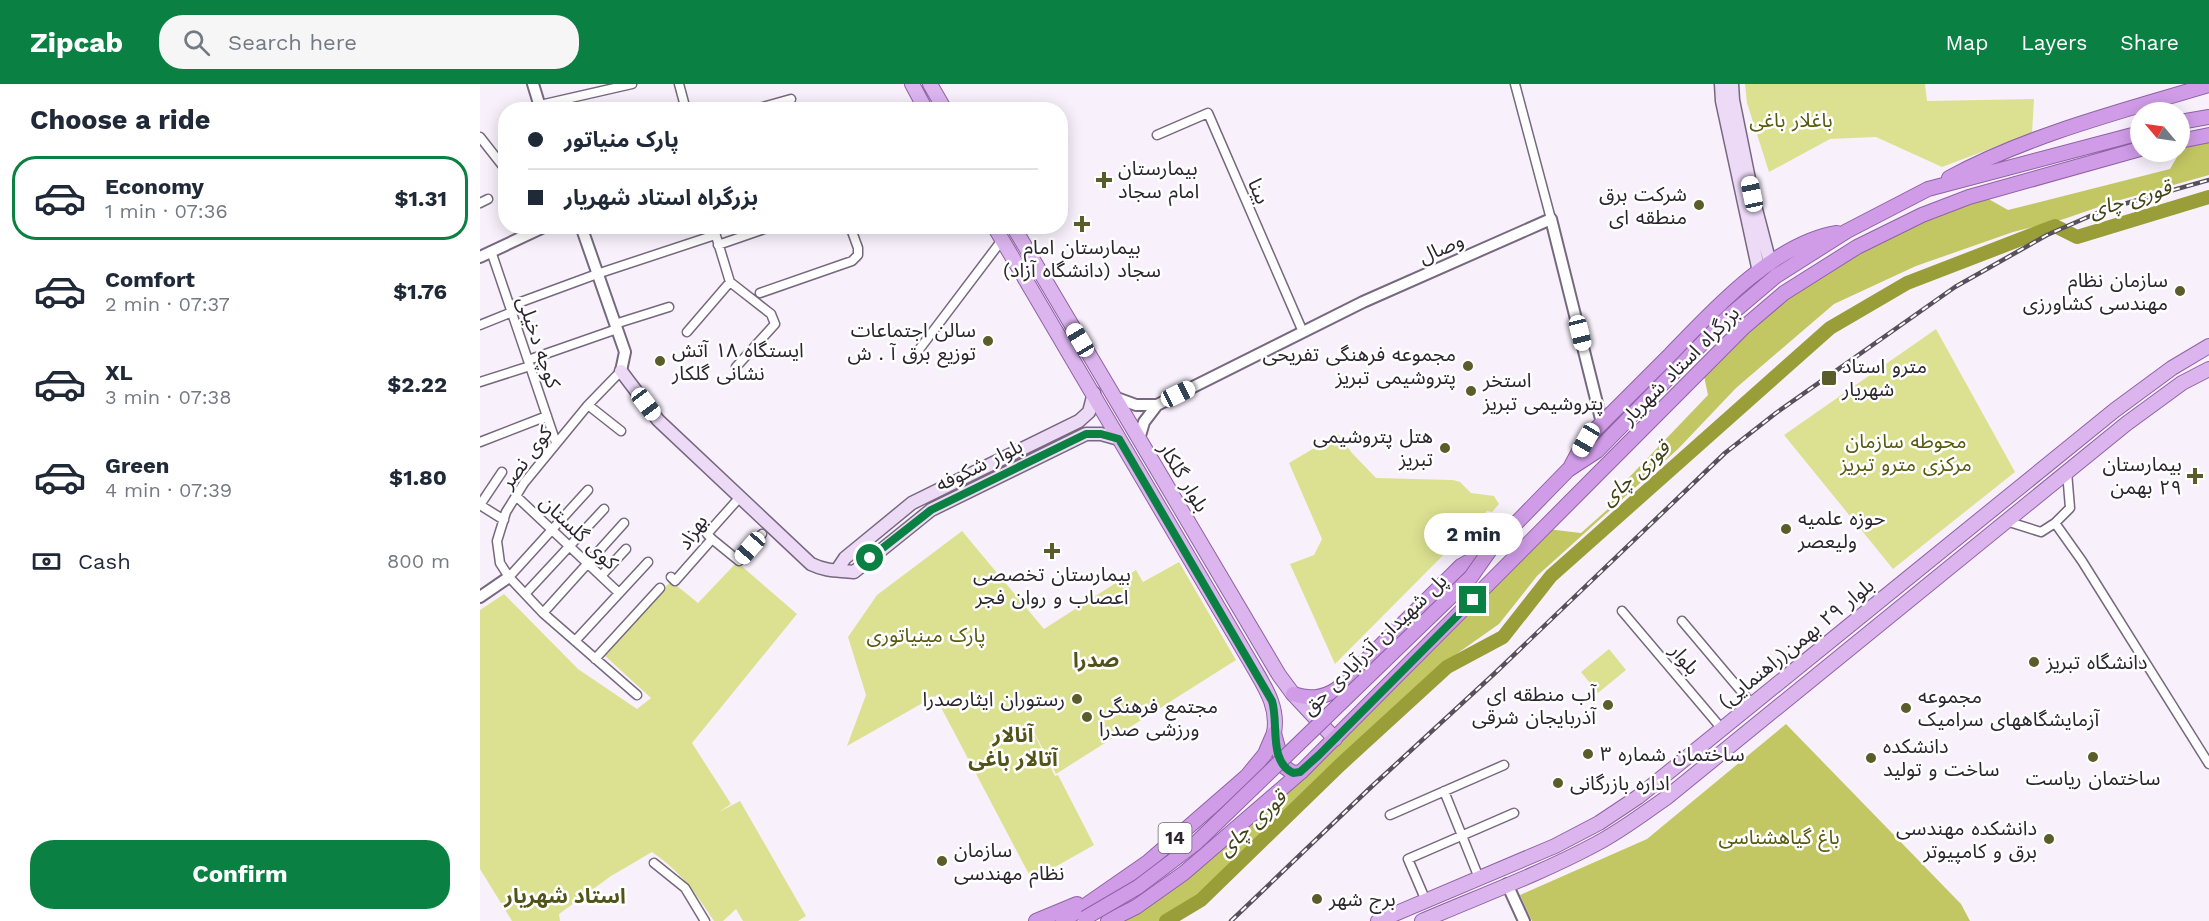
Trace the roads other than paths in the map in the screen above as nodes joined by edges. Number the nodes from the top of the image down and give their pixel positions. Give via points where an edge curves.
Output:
1 (533, 84) edge
2 (632, 84) edge
3 (679, 84) edge
4 (912, 84) edge
5 (930, 84) edge
6 (1515, 84) edge
7 (1722, 84) edge
8 (1732, 84) edge
9 (2206, 85) edge
10 (791, 99) dead end
11 (1728, 100) junction
12 (538, 102) edge
13 (560, 102) edge
14 (684, 102) edge
15 (780, 102) edge
16 (922, 102) edge
17 (940, 102) edge
18 (2209, 117) edge
19 (2190, 121) edge
20 (1157, 135) dead end
21 (2209, 135) edge
22 (2130, 136) edge
23 (480, 137) edge
24 (2190, 139) edge
25 (2130, 152) edge
26 (498, 160) edge
27 (1928, 189) junction
28 (1551, 219) junction
29 (1847, 231) junction
30 (529, 234) edge
31 (583, 234) edge
32 (853, 234) edge
33 (999, 234) edge
34 (1018, 234) edge
35 (715, 236) edge
36 (1002, 240) junction
37 (491, 252) junction
38 (480, 257) edge
39 (1764, 267) junction
40 (597, 274) junction
41 (730, 282) junction
42 (760, 293) dead end
43 (669, 308) dead end
44 (511, 309) junction
45 (480, 325) edge
46 (616, 327) junction
47 (687, 332) dead end
48 (1303, 332) junction
49 (2209, 346) edge
50 (918, 351) dead end
51 (529, 363) junction
52 (736, 367) dead end
53 (2209, 369) edge
54 (621, 371) junction
55 (480, 382) edge
56 (1094, 393) junction
57 (1114, 397) junction
58 (588, 405) junction
59 (1157, 405) junction
60 (2115, 410) junction
61 (547, 416) junction
62 (1079, 421) junction
63 (1602, 423) junction
64 (2126, 424) junction
65 (621, 431) dead end
66 (1086, 434) junction
67 (1119, 439) junction
68 (1139, 440) junction
69 (480, 442) edge
70 (556, 443) junction
71 (1568, 470) junction
72 (502, 472) dead end
73 (2067, 472) junction
74 (588, 490) dead end
75 (516, 496) junction
76 (740, 497) junction
77 (480, 505) edge
78 (604, 509) dead end
79 (504, 520) junction
80 (2006, 521) junction
81 (624, 523) dead end
82 (2055, 523) junction
83 (551, 529) junction
84 (762, 534) dead end
85 (712, 539) junction
86 (570, 546) junction
87 (627, 549) dead end
88 (1490, 550) junction
89 (587, 562) junction
90 (648, 562) dead end
91 (837, 570) junction
92 (602, 576) junction
93 (509, 577) junction
94 (671, 577) dead end
95 (660, 588) dead end
96 (619, 593) junction
97 (525, 594) junction
98 (480, 597) edge
99 (1622, 611) dead end
100 (543, 613) junction
101 (1682, 621) dead end
102 (575, 641) junction
103 (595, 659) junction
104 (1336, 689) junction
105 (1293, 694) junction
106 (637, 695) dead end
107 (1752, 704) junction
108 (1358, 714) junction
109 (1722, 729) junction
110 (1274, 734) junction
111 (1335, 739) junction
112 (2209, 764) edge
113 (1504, 765) dead end
114 (1300, 772) junction
115 (1247, 776) junction
116 (1444, 791) junction
117 (1269, 800) junction
118 (1514, 813) dead end
119 (1390, 815) dead end
120 (1462, 836) junction
121 (654, 863) dead end
122 (1479, 878) junction
123 (1507, 884) junction
124 (1098, 896) junction
125 (1426, 901) junction
126 (1081, 920) edge
127 (705, 921) edge
128 (1036, 921) edge
129 (1063, 921) edge
130 (1108, 921) edge
131 (1378, 921) edge
132 (1422, 921) edge
133 (1524, 921) edge

1 - 12 street
2 - 13 street
3 - 14 street
4 - 16 main road
5 - 17 main road
6 - 28 street
7 - 11 main road
8 - 11 main road
9 - 27 highway via 1985,158
10 - 15 street
11 - 39 main road via 1752,194
18 - 19 highway
20 - 48 street, بینا via 1208,113
21 - 24 highway
22 - 27 highway, بزرگراه استاد شهریار
23 - 26 street
25 - 108 highway, بزرگراه استاد شهریار / 14 via 1969,197 1922,215 1857,247 1784,293 1734,336
27 - 29 highway, بزرگراه استاد شهریار
28 - 48 street, وصال
28 - 63 street
29 - 39 highway via 1808,242
29 - 71 highway, بزرگراه استاد شهریار via 1776,276 1730,315 1597,451
30 - 37 street
31 - 40 street
32 - 42 street via 858,255 852,261
33 - 36 main road, بلوار گلکار
34 - 57 main road, بلوار گلکار
35 - 40 street
35 - 41 street
36 - 50 street
36 - 56 main road, بلوار گلکار
37 - 38 street
37 - 44 street, کوچه دخیلی
39 - 63 highway via 1720,303
40 - 44 street
40 - 46 street
41 - 47 street
41 - 52 street via 771,314 775,324
43 - 46 street
44 - 45 street
44 - 51 street, کوچه دخیلی
46 - 51 street
46 - 54 street via 625,352
48 - 59 street, وصال
49 - 60 main road, بلوار ٢٩ بهمن(راهنمایی)
51 - 55 street
51 - 61 street, کوچه دخیلی
53 - 64 main road, بلوار ٢٩ بهمن(راهنمایی) via 2182,383
54 - 58 street, کوی نصر
54 - 76 main road, بلوار شکوفه via 658,420
56 - 62 main road via 1089,412
56 - 67 main road, بلوار گلکار
57 - 59 street via 1136,405
57 - 68 main road, بلوار گلکار
58 - 65 street
58 - 70 street, کوی نصر
59 - 68 street via 1144,422
60 - 64 main road
60 - 107 main road, بلوار ٢٩ بهمن(راهنمایی)
61 - 69 street
61 - 70 street, کوچه دخیلی
62 - 66 main road via 1087,426
62 - 91 main road, بلوار شکوفه via 912,502 845,558
63 - 71 highway
64 - 73 main road, بلوار ٢٩ بهمن(راهنمایی)
66 - 67 main road
66 - 91 main road, بلوار شکوفه via 931,510 854,572
67 - 110 main road, بلوار گلکار via 1272,701 1276,715
68 - 105 main road, بلوار گلکار
70 - 75 street, کوی نصر
71 - 88 highway, بزرگراه استاد شهریار
72 - 77 street
73 - 80 main road, بلوار ٢٩ بهمن(راهنمایی)
73 - 82 street via 2070,508
74 - 83 street
75 - 79 street, کوی نصر
75 - 83 street, کوی گلستان
76 - 85 street, بهزاد via 707,534
76 - 91 main road, بلوار شکوفه via 811,564 825,571
77 - 79 street
78 - 86 street
79 - 93 street, کوی نصر via 497,541 500,563
80 - 82 street via 2042,532
80 - 123 main road, بلوار ٢٩ بهمن(راهنمایی) via 1657,804 1596,844
81 - 89 street
82 - 112 street
83 - 86 street, کوی گلستان
83 - 93 street
84 - 85 street via 739,561
85 - 94 street, بهزاد via 675,581
86 - 89 street, کوی گلستان
86 - 97 street
87 - 92 street
88 - 104 highway via 1461,566
88 - 126 highway, پل شهیدان آذرآبادی حق, bridge via 1471,577 1216,825 1155,876
89 - 92 street, کوی گلستان
89 - 100 street
90 - 96 street
92 - 96 street, کوی گلستان
93 - 97 street
93 - 98 street
95 - 103 street
96 - 102 street
97 - 100 street
99 - 109 street, بلوار
100 - 102 street
101 - 107 street
102 - 103 street
103 - 106 street
104 - 105 highway via 1313,698
104 - 108 highway via 1335,703 1339,709
105 - 111 main road, بلوار گلکار
107 - 109 main road, بلوار ٢٩ بهمن(راهنمایی)
108 - 111 highway, بزرگراه استاد شهریار / 14
109 - 122 main road, بلوار ٢٩ بهمن(راهنمایی) via 1638,797 1599,823
110 - 114 highway via 1283,766 1293,773
110 - 115 highway via 1265,754
111 - 114 highway, بزرگراه استاد شهریار / 14
113 - 116 street
114 - 117 highway, بزرگراه استاد شهریار / 14
115 - 117 highway via 1257,775 1267,782
115 - 124 highway, 14 via 1148,862
116 - 119 street
116 - 120 street
117 - 130 highway, بزرگراه استاد شهریار / 14 via 1184,873 1136,907
118 - 120 street
120 - 122 street
120 - 125 street via 1408,859
121 - 127 street via 685,888
122 - 125 main road, بلوار ٢٩ بهمن(راهنمایی)
123 - 132 main road, بلوار ٢٩ بهمن(راهنمایی)
123 - 133 street
124 - 128 highway
124 - 129 highway
125 - 131 main road, بلوار ٢٩ بهمن(راهنمایی)

